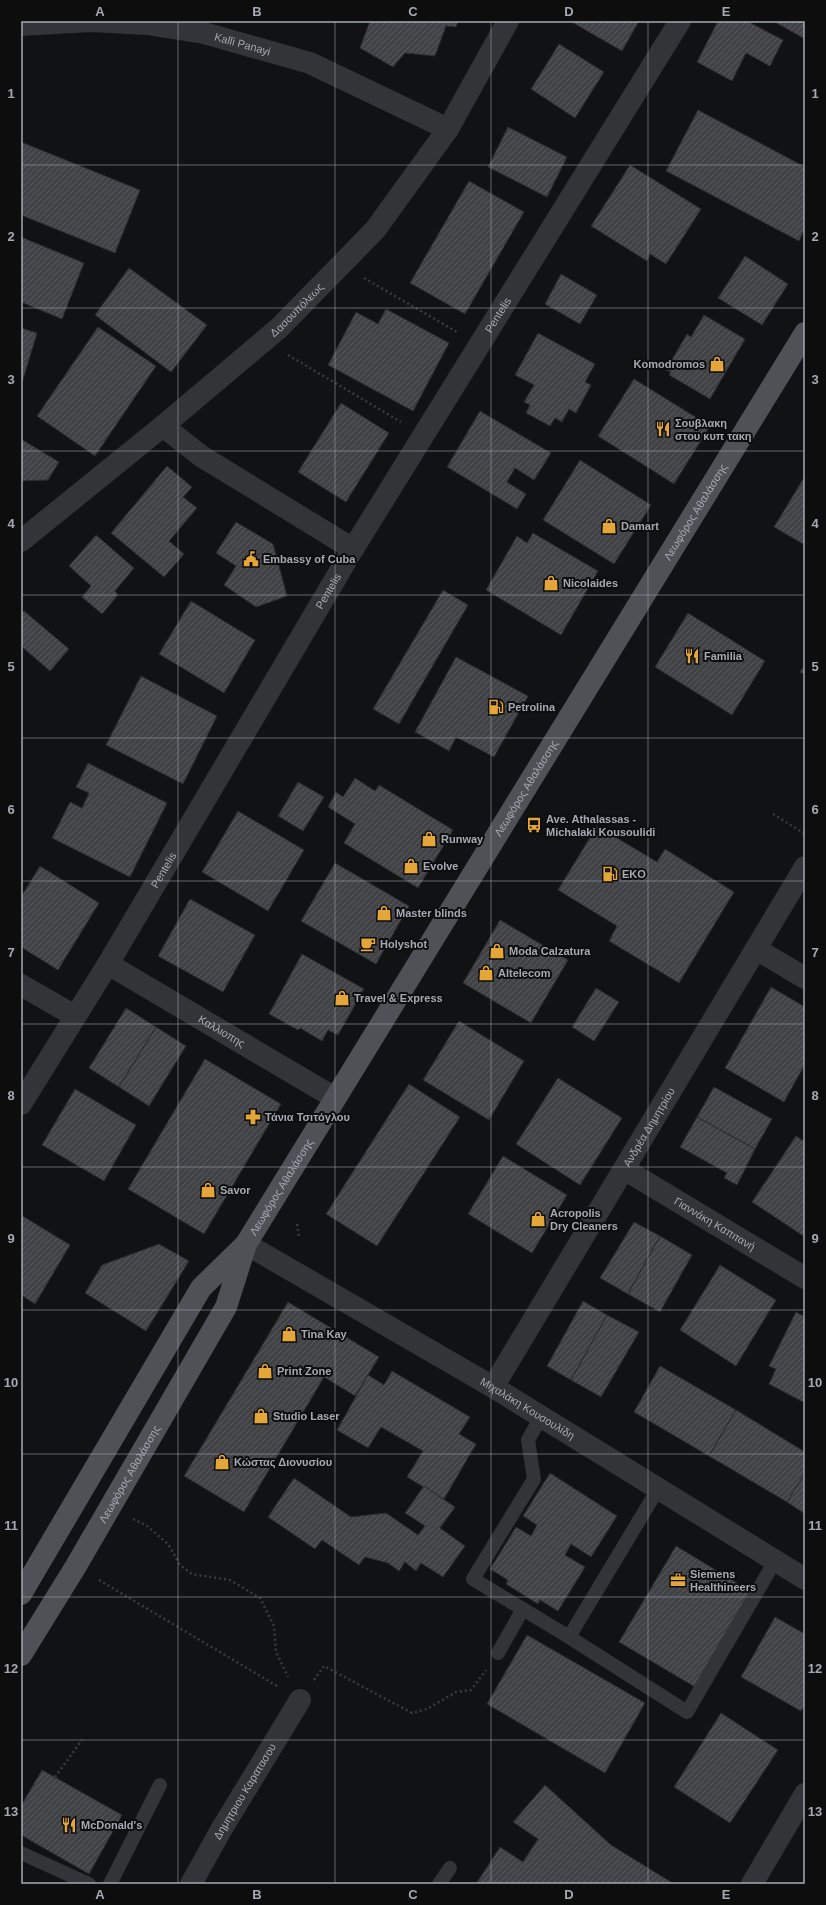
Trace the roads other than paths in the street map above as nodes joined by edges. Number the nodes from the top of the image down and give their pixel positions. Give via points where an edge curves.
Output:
1 (508, 21) edge
2 (680, 21) edge
3 (21, 26) edge
4 (448, 129) junction
5 (805, 332) edge
6 (163, 426) junction
7 (21, 541) edge
8 (354, 549) junction
9 (805, 867) edge
10 (756, 949) junction
11 (108, 964) junction
12 (805, 978) edge
13 (21, 985) edge
14 (75, 1016) junction
15 (335, 1098) junction
16 (21, 1104) edge
17 (624, 1169) junction
18 (246, 1244) junction
19 (805, 1278) edge
20 (493, 1387) junction
21 (541, 1417) junction
22 (658, 1489) junction
23 (775, 1561) junction
24 (805, 1579) edge
25 (21, 1594) edge
26 (523, 1610) junction
27 (569, 1637) junction
28 (498, 1654) dead end
29 (21, 1655) edge
30 (300, 1700) road end
31 (160, 1785) dead end
32 (805, 1794) edge
33 (21, 1854) edge
34 (450, 1868) dead end
35 (89, 1884) edge
36 (110, 1884) edge
37 (191, 1884) edge
38 (439, 1884) edge
39 (752, 1884) edge

1 - 4 street, Δασουπόλεως
2 - 8 street, Pentelis
3 - 4 street, Kalli Panayi via 91,21 146,24 204,33 310,63
4 - 6 street, Δασουπόλεως via 375,230 265,341
5 - 15 main road, Λεωφόρος Αθαλάσσης
6 - 7 street, Δασουπόλεως
6 - 8 street via 200,456
8 - 11 street, Pentelis
9 - 10 street, Ανδρέα Δημητρίου
10 - 12 street
10 - 17 street, Ανδρέα Δημητρίου
11 - 14 street, Pentelis
11 - 15 street, Καλλιοπης
13 - 14 street
14 - 16 street, Pentelis
15 - 18 main road, Λεωφόρος Αθαλάσσης
17 - 19 street, Γιαννάκη Καπιτανή
17 - 20 street, Ανδρέα Δημητρίου
18 - 20 street, Μιχαλάκη Κουσουλίδη
18 - 25 main road, Λεωφόρος Αθαλάσσης via 201,1288
18 - 29 main road, Λεωφόρος Αθαλάσσης via 226,1307 76,1566
20 - 21 street, Μιχαλάκη Κουσουλίδη
21 - 22 street, Μιχαλάκη Κουσουλίδη
21 - 26 lane via 528,1440 534,1479 473,1579
22 - 23 street, Μιχαλάκη Κουσουλίδη
22 - 27 lane
23 - 24 street, Μιχαλάκη Κουσουλίδη
23 - 27 lane via 687,1712
26 - 27 lane
26 - 28 lane
30 - 37 street, Δημητριου Καρατασου
31 - 36 lane
32 - 39 street
33 - 35 lane
34 - 38 lane

